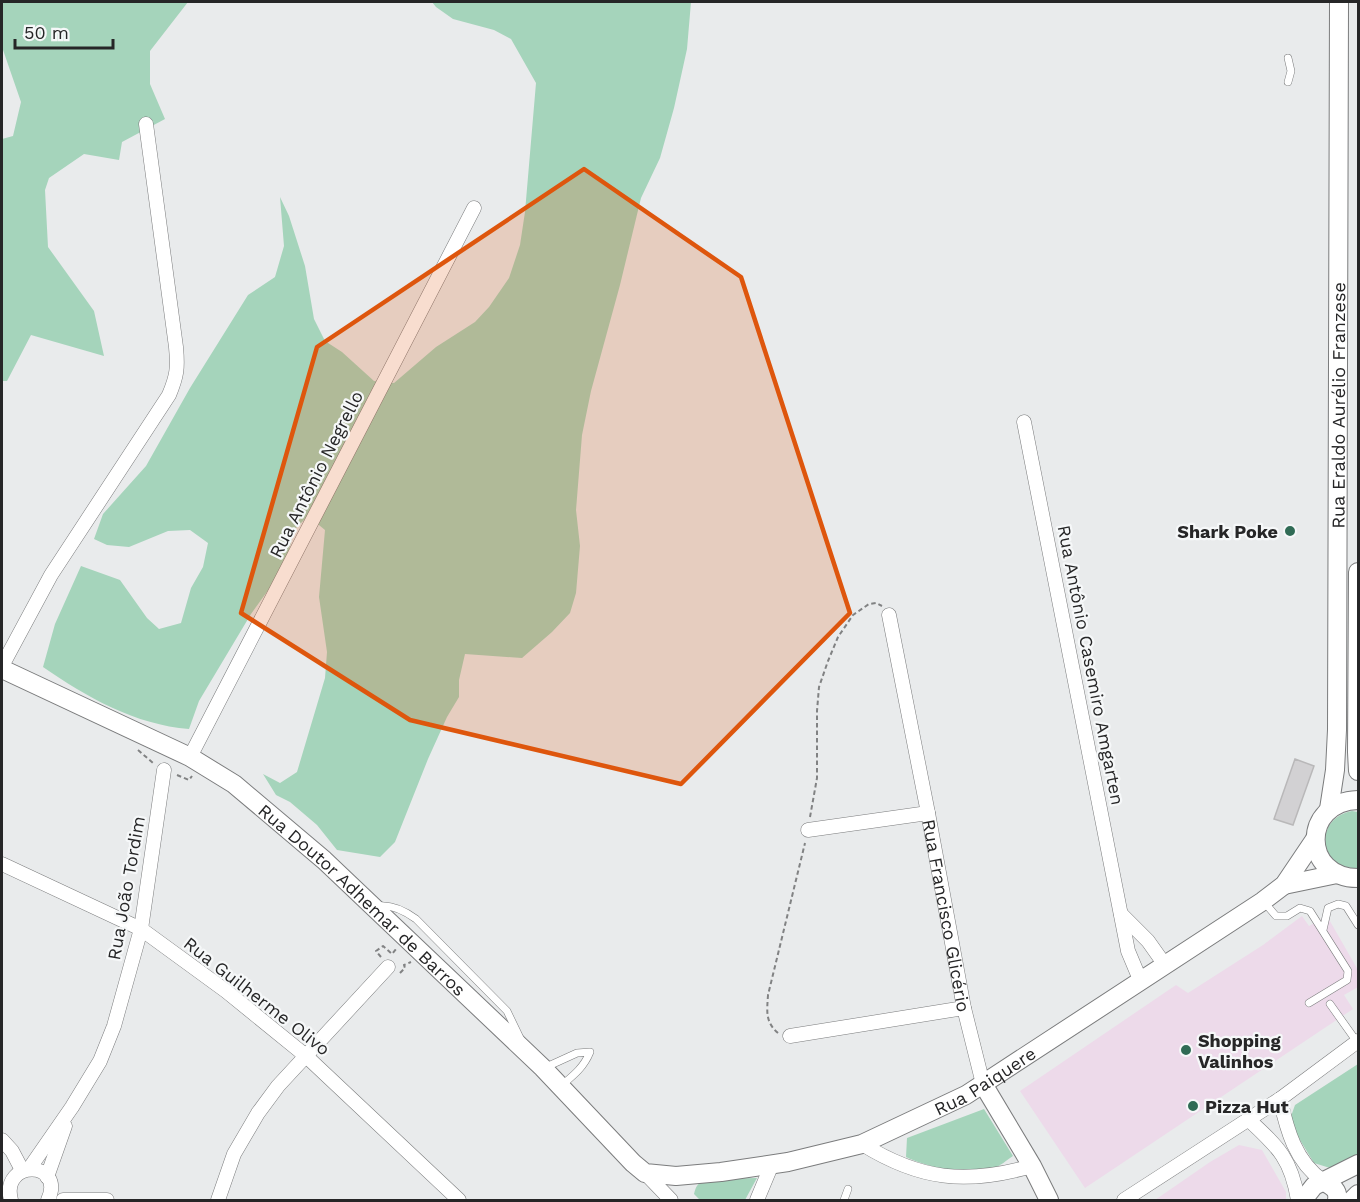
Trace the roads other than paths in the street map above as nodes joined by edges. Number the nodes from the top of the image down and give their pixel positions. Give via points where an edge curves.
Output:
1 (1339, 2) edge
2 (1288, 58) dead end
3 (1288, 82) dead end
4 (146, 124) dead end
5 (474, 208) dead end
6 (1024, 422) dead end
7 (1359, 572) edge
8 (889, 615) road end
9 (2, 667) edge
10 (190, 757) junction
11 (164, 770) dead end
12 (1359, 771) edge
13 (1359, 800) edge
14 (1329, 809) junction
15 (928, 813) junction
16 (808, 830) road end
17 (1315, 839) junction
18 (2, 864) edge
19 (1337, 874) junction
20 (1358, 879) edge
21 (1284, 885) junction
22 (1263, 901) junction
23 (373, 907) junction
24 (1122, 915) junction
25 (1359, 925) edge
26 (141, 930) junction
27 (1323, 930) junction
28 (1165, 965) junction
29 (388, 967) road end
30 (1141, 982) junction
31 (1309, 1003) dead end
32 (1330, 1004) dead end
33 (964, 1008) junction
34 (790, 1036) road end
35 (1358, 1041) edge
36 (525, 1051) junction
37 (306, 1056) junction
38 (543, 1068) junction
39 (983, 1084) junction
40 (560, 1086) junction
41 (1280, 1099) junction
42 (72, 1107) junction
43 (1248, 1119) junction
44 (2, 1140) edge
45 (862, 1144) junction
46 (772, 1164) junction
47 (1359, 1164) edge
48 (1032, 1166) junction
49 (26, 1169) junction
50 (645, 1173) junction
51 (47, 1177) junction
52 (1323, 1181) junction
53 (848, 1189) dead end
54 (1359, 1194) edge
55 (7, 1196) edge
56 (48, 1200) edge
57 (63, 1200) edge
58 (107, 1200) edge
59 (218, 1200) edge
60 (459, 1200) edge
61 (671, 1200) edge
62 (757, 1200) edge
63 (844, 1200) edge
64 (1049, 1200) edge
65 (1124, 1200) edge
66 (1300, 1200) edge
67 (1337, 1200) edge
68 (1352, 1200) edge

1 - 14 street, Rua Eraldo Aurélio Franzese via 1337,730
2 - 3 lane
4 - 9 street via 178,371 169,395 51,575
5 - 10 street, Rua Antônio Negrello
6 - 24 street, Rua Antônio Casemiro Amgarten
7 - 12 street
8 - 15 street, Rua Francisco Glicério
9 - 10 street, Rua Doutor Adhemar de Barros
10 - 23 street, Rua Doutor Adhemar de Barros via 234,784
11 - 26 street, Rua João Tordim
13 - 14 street
14 - 17 street, Rua Eraldo Aurélio Franzese
15 - 16 street
15 - 33 street, Rua Francisco Glicério
17 - 19 street via 1322,860
17 - 21 street, Rua Paiquere
18 - 26 street, Rua Guilherme Olivo
19 - 20 street
19 - 21 street, Rua Paiquere
21 - 22 street, Rua Paiquere
22 - 27 lane via 1276,916 1307,909
22 - 28 street, Rua Paiquere
23 - 36 street, Rua Doutor Adhemar de Barros
23 - 36 lane via 396,908 416,919 507,1011
24 - 28 street
24 - 30 street, Rua Antônio Casemiro Amgarten via 1128,951
25 - 27 lane via 1346,906 1338,904 1328,908
26 - 37 street, Rua Guilherme Olivo via 226,991
26 - 42 street, Rua João Tordim via 114,1026 100,1061
27 - 31 lane via 1349,976
28 - 30 street, Rua Paiquere
29 - 37 street
30 - 39 street, Rua Paiquere
32 - 35 lane
33 - 34 street
33 - 39 street, Rua Francisco Glicério
35 - 41 street
36 - 38 street, Rua Doutor Adhemar de Barros
37 - 59 street via 278,1086 243,1137
37 - 60 street, Rua Guilherme Olivo
38 - 40 street, Rua Doutor Adhemar de Barros
38 - 40 lane via 577,1053 590,1052 580,1070
39 - 45 street, Rua Paiquere
39 - 48 street, Rua Francisco Glicério
40 - 50 street, Rua Doutor Adhemar de Barros
41 - 43 street
41 - 52 street via 1295,1148
42 - 49 street, Rua João Tordim
42 - 51 street, Rua João Tordim
43 - 65 street
43 - 66 street via 1286,1160
44 - 49 street
45 - 46 street, Rua Paiquere
45 - 48 street via 893,1162 944,1177 1002,1175
46 - 50 street, Rua Paiquere via 676,1176
46 - 62 street
47 - 52 street
48 - 64 street, Rua Francisco Glicério
49 - 51 street
49 - 55 street, Rua João Tordim via 12,1178
50 - 61 street, Rua Doutor Adhemar de Barros
51 - 56 street via 51,1190
52 - 66 street
52 - 67 street via 1334,1188
53 - 63 lane
54 - 68 street
57 - 58 street

